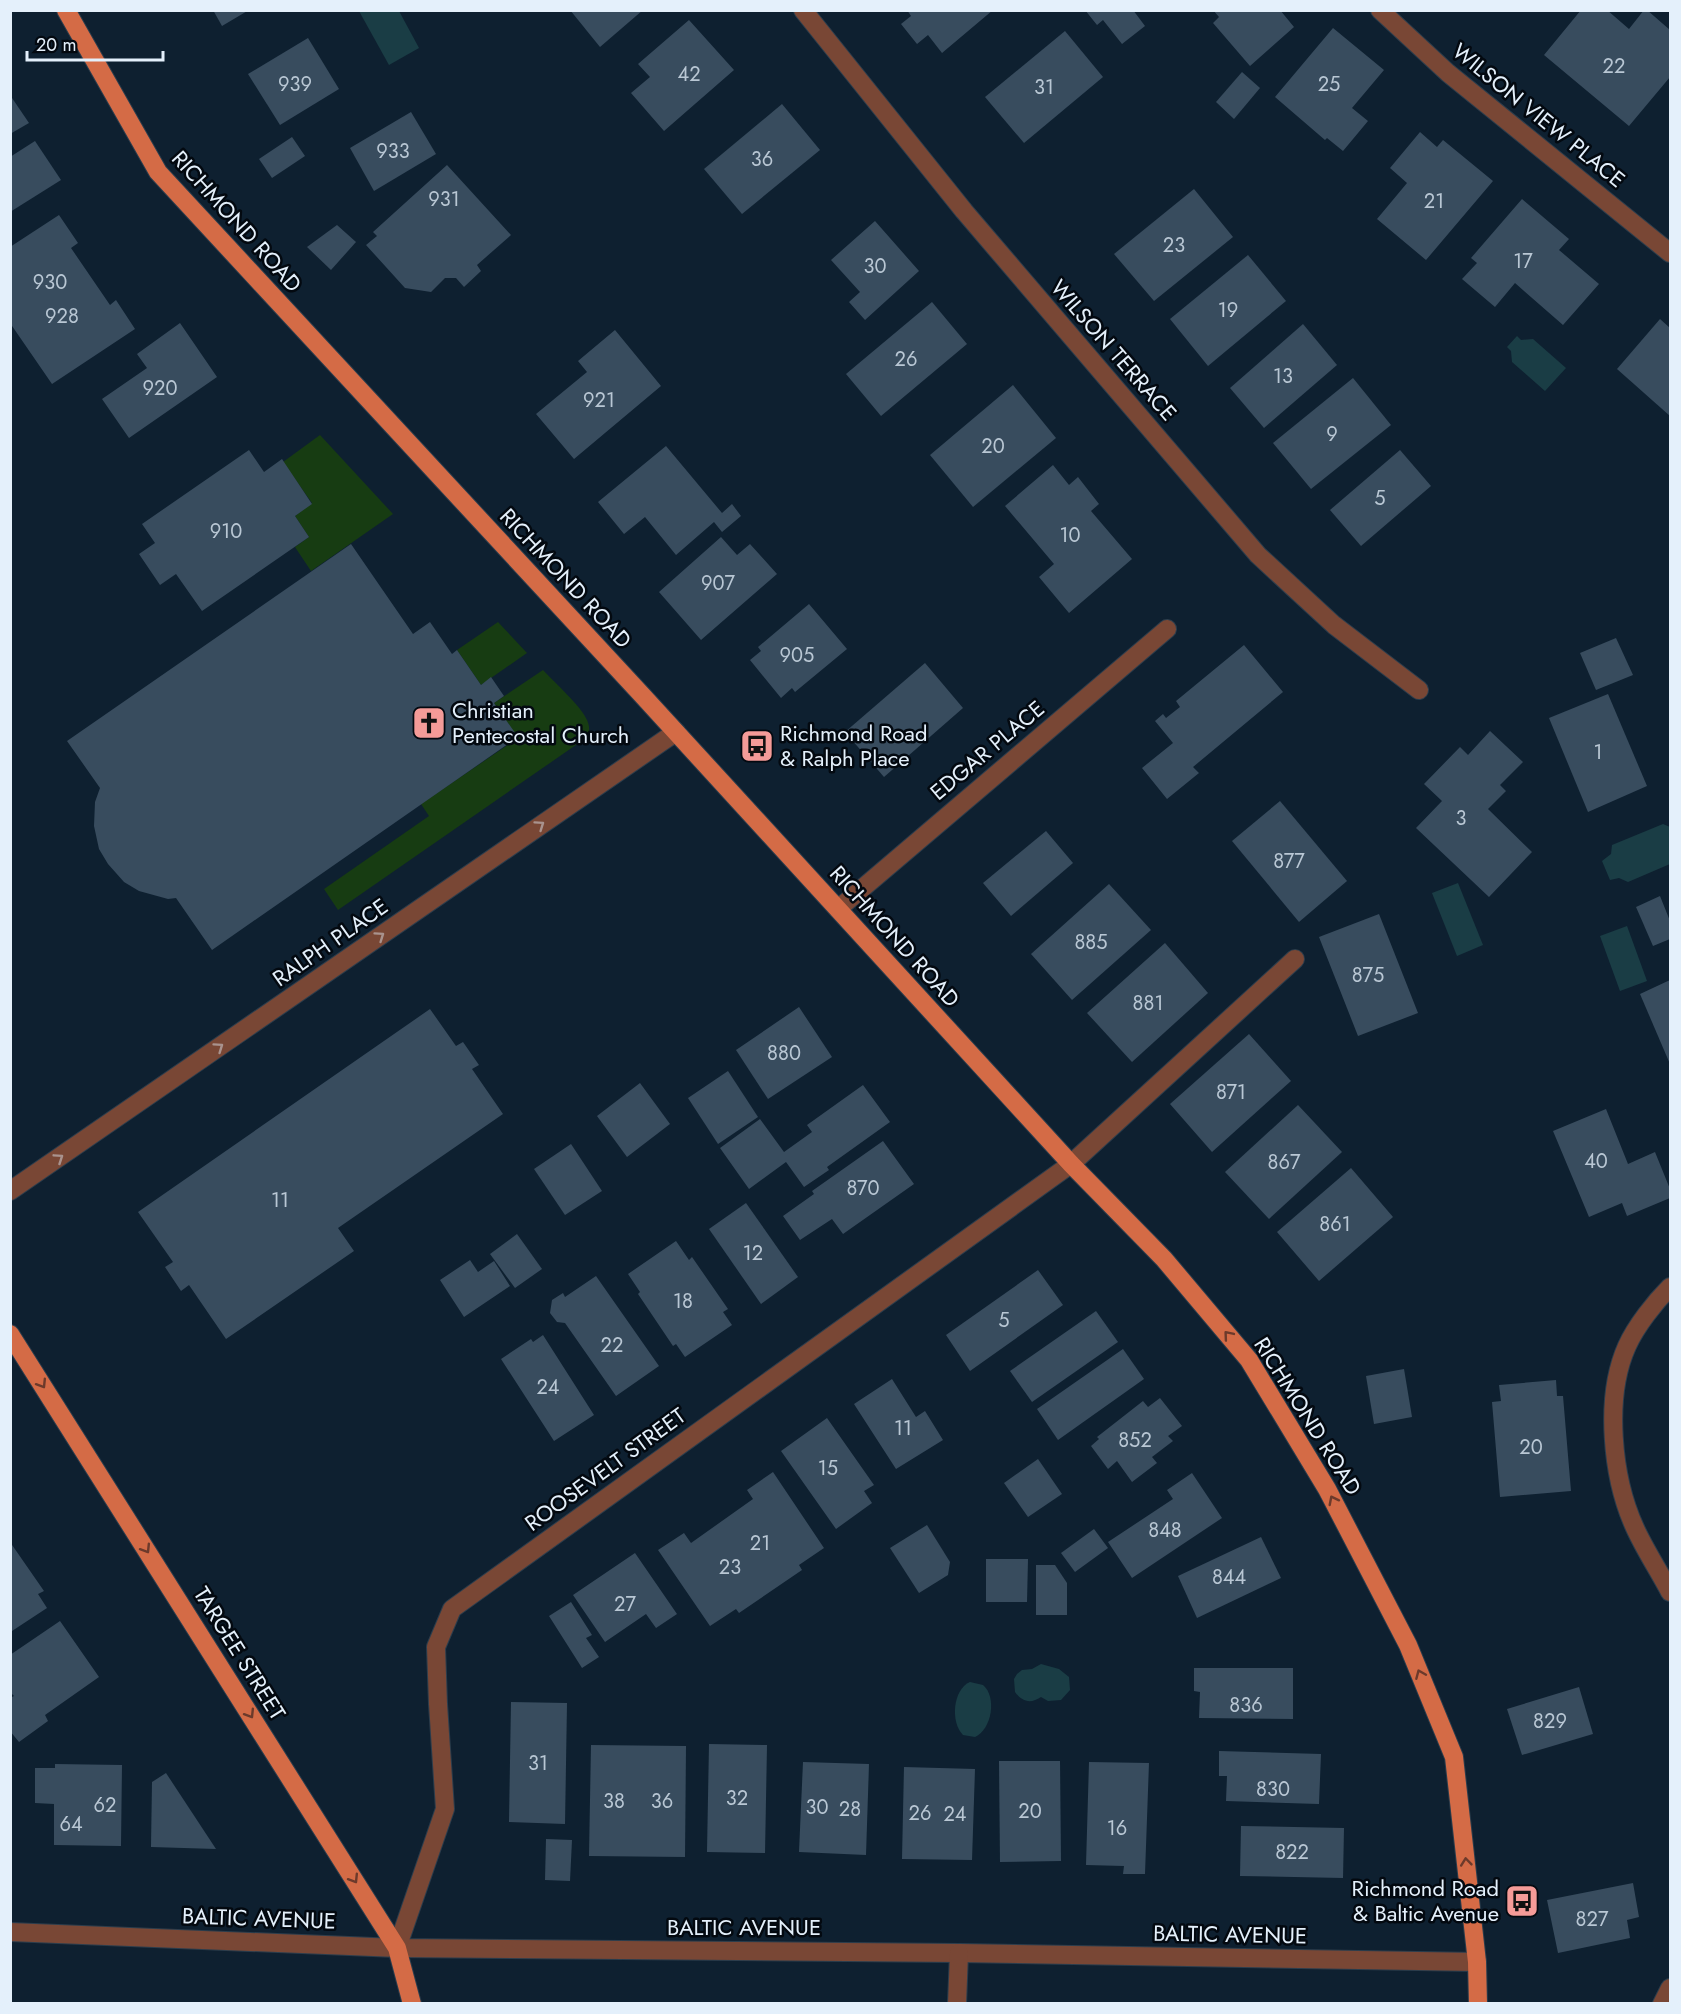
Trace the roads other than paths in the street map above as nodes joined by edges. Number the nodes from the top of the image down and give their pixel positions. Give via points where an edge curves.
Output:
1 (66, 10) edge
2 (803, 10) edge
3 (1380, 10) edge
4 (1671, 253) edge
5 (1167, 629) dead end
6 (1419, 690) dead end
7 (675, 732) junction
8 (838, 909) junction
9 (1295, 959) dead end
10 (1071, 1164) junction
11 (10, 1191) edge
12 (1671, 1287) edge
13 (10, 1334) edge
14 (1671, 1592) edge
15 (10, 1932) edge
16 (397, 1948) junction
17 (959, 1953) junction
18 (1477, 1962) junction
19 (1671, 1988) edge
20 (412, 2004) edge
21 (957, 2004) edge
22 (1478, 2004) edge
23 (1662, 2004) edge

1 - 7 main road, RICHMOND ROAD via 158,172
2 - 6 street, WILSON TERRACE via 964,211 1258,555 1334,625
3 - 4 street, WILSON VIEW PLACE via 1448,73
5 - 8 street, EDGAR PLACE
7 - 8 main road, RICHMOND ROAD
11 -> 7 street, RALPH PLACE
8 - 10 main road, RICHMOND ROAD
9 - 10 street, ROOSEVELT STREET
10 - 16 street, ROOSEVELT STREET via 452,1609 436,1647 445,1809
18 -> 10 main road, RICHMOND ROAD via 1454,1757 1408,1646 1327,1489 1249,1360 1164,1258
12 - 14 street via 1657,1300 1627,1346 1615,1389 1614,1434 1619,1478 1635,1527
13 -> 16 main road, TARGEE STREET
15 - 16 street, BALTIC AVENUE
16 - 17 street, BALTIC AVENUE
16 - 20 main road, TARGEE STREET
17 - 18 street, BALTIC AVENUE
17 - 21 street
18 - 22 main road, RICHMOND ROAD
19 - 23 street

